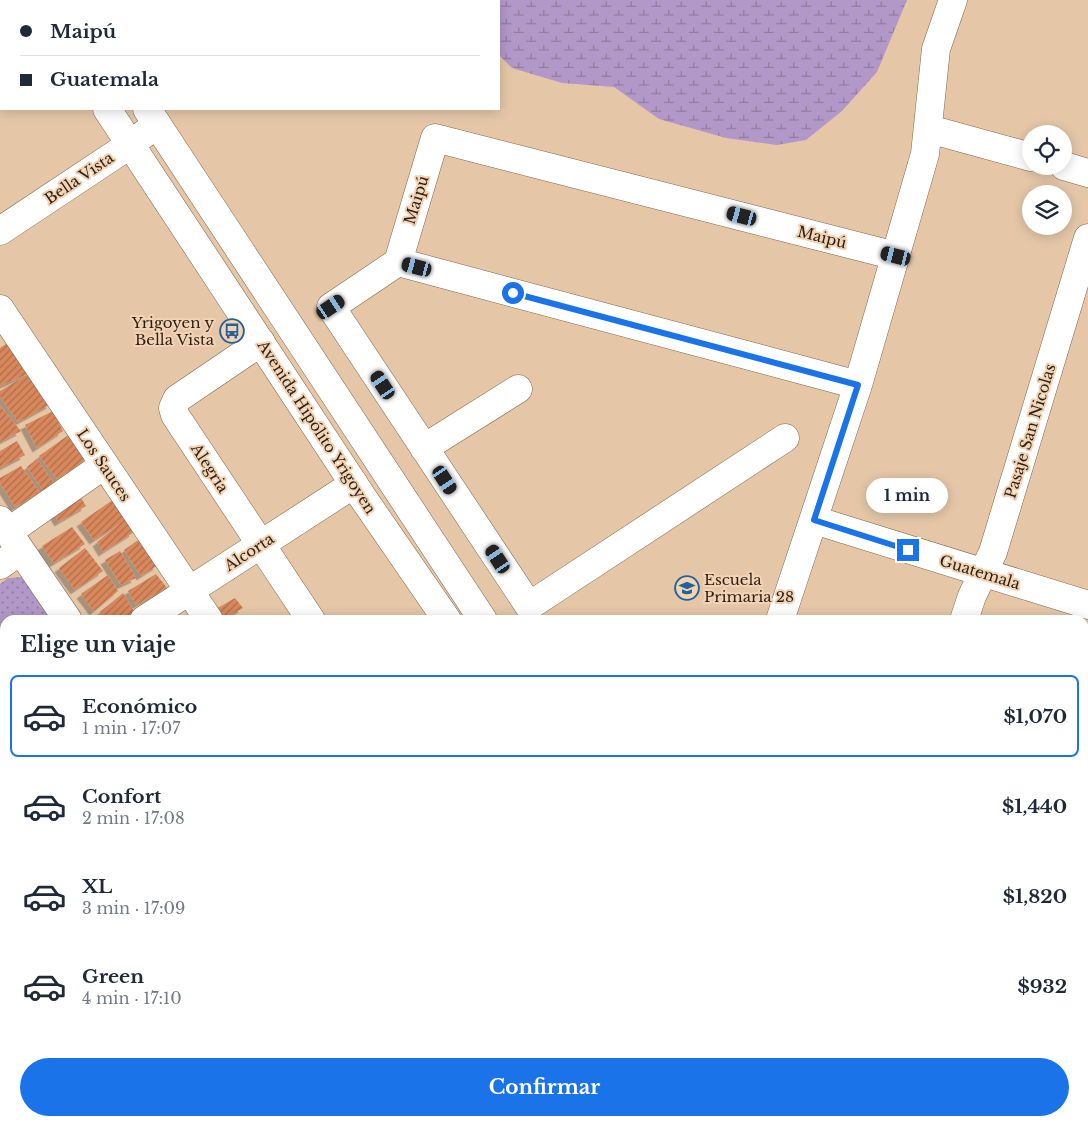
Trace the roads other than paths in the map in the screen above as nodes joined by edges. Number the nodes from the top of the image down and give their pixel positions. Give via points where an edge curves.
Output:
1 (953, 0) edge
2 (108, 110) edge
3 (152, 117) edge
4 (929, 128) junction
5 (131, 144) junction
6 (1022, 154) edge
7 (1072, 168) edge
8 (1088, 173) edge
9 (0, 231) edge
10 (1088, 238) edge
11 (896, 256) junction
12 (398, 262) junction
13 (0, 309) edge
14 (261, 342) junction
15 (858, 385) junction
16 (518, 389) dead end
17 (785, 438) dead end
18 (424, 448) junction
19 (104, 465) junction
20 (359, 491) junction
21 (814, 520) junction
22 (7, 542) edge
23 (264, 551) junction
24 (982, 574) junction
25 (199, 605) edge
26 (1088, 605) edge
27 (64, 615) edge
28 (162, 615) edge
29 (184, 615) edge
30 (308, 615) edge
31 (443, 615) edge
32 (480, 615) edge
33 (782, 615) edge
34 (966, 615) edge

1 - 4 street via 936,49
2 - 5 street, Avenida Hipólito Yrigoyen
3 - 5 street, Bella Vista
3 - 32 street
4 - 6 street
4 - 11 street via 925,154
5 - 9 street, Bella Vista
5 - 14 street, Avenida Hipólito Yrigoyen
7 - 8 street
10 - 24 street, Pasaje San Nicolas via 993,552
11 - 12 street, Maipú via 435,138
11 - 15 street
12 - 15 street
12 - 18 street via 331,307
13 - 19 street, Los Sauces
14 - 20 street, Avenida Hipólito Yrigoyen
14 - 23 street, Alegria via 176,399 173,408
15 - 21 street
16 - 18 street
17 - 18 street via 529,606
19 - 22 street
19 - 25 street, Los Sauces
20 - 23 street, Alcorta
20 - 31 street, Avenida Hipólito Yrigoyen
21 - 24 street, Guatemala
21 - 33 street
22 - 27 street
23 - 25 street, Alcorta
23 - 30 street, Alegria
24 - 26 street, Guatemala
24 - 34 street, Pasaje San Nicolas
25 - 28 street, Alcorta
25 - 29 street, Alcorta

